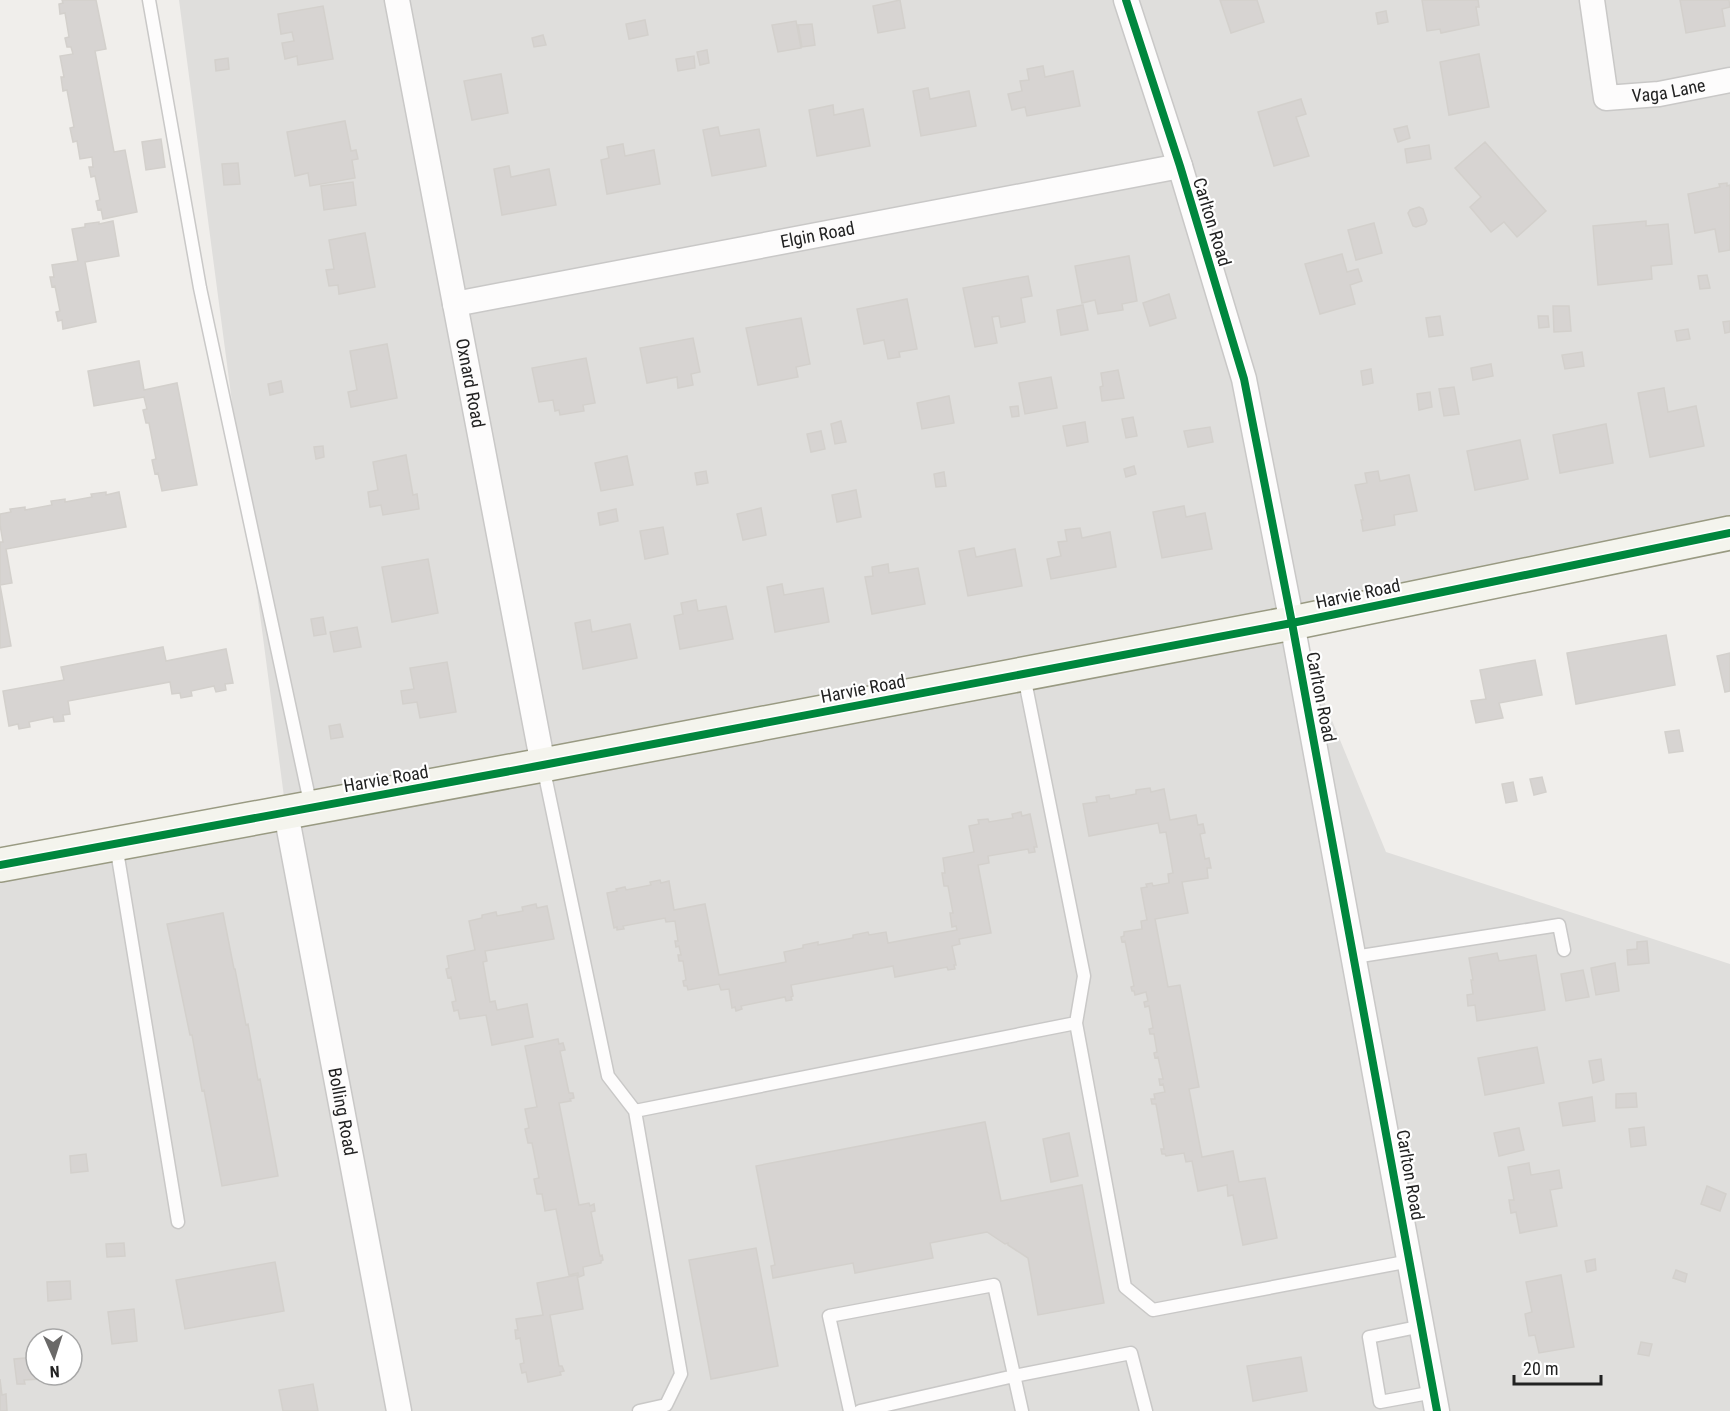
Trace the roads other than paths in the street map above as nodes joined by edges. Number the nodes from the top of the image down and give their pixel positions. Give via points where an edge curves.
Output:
1 (148, 0) edge
2 (397, 0) edge
3 (1126, 0) edge
4 (1592, 0) edge
5 (1730, 80) edge
6 (1180, 166) junction
7 (455, 304) junction
8 (1730, 533) edge
9 (1292, 623) junction
10 (1024, 674) junction
11 (543, 765) junction
12 (299, 810) junction
13 (116, 844) junction
14 (0, 865) edge
15 (1563, 950) dead end
16 (1354, 957) junction
17 (1076, 1023) junction
18 (635, 1111) junction
19 (178, 1222) dead end
20 (1410, 1261) junction
21 (1422, 1326) junction
22 (1014, 1376) junction
23 (1436, 1402) edge
24 (1376, 1406) edge
25 (399, 1411) edge
26 (639, 1411) edge
27 (850, 1411) edge
28 (860, 1411) edge
29 (1022, 1411) edge
30 (1146, 1411) edge

1 - 12 lane
2 - 7 street, Oxnard Road
3 - 6 street, Carlton Road
4 - 5 street, Vaga Lane via 1606,98 1659,94
6 - 7 street, Elgin Road
6 - 9 street, Carlton Road via 1244,379
7 - 11 street, Oxnard Road
8 - 9 street, Harvie Road
9 - 10 street, Harvie Road
9 - 16 street, Carlton Road
10 - 11 street, Harvie Road
10 - 17 lane via 1084,976
11 - 12 street, Harvie Road
11 - 18 lane via 608,1076
12 - 13 street, Harvie Road
12 - 25 street, Bolling Road
13 - 14 street, Harvie Road
13 - 19 lane
15 - 16 lane via 1559,925
16 - 20 street, Carlton Road
17 - 18 lane
17 - 20 lane via 1125,1287 1153,1310
18 - 26 lane via 681,1374 666,1405
20 - 21 street, Carlton Road
21 - 23 street, Carlton Road
21 - 24 lane via 1369,1337
22 - 27 lane via 994,1285 829,1316
22 - 28 lane
22 - 29 lane
22 - 30 lane via 1131,1353
23 - 24 lane

